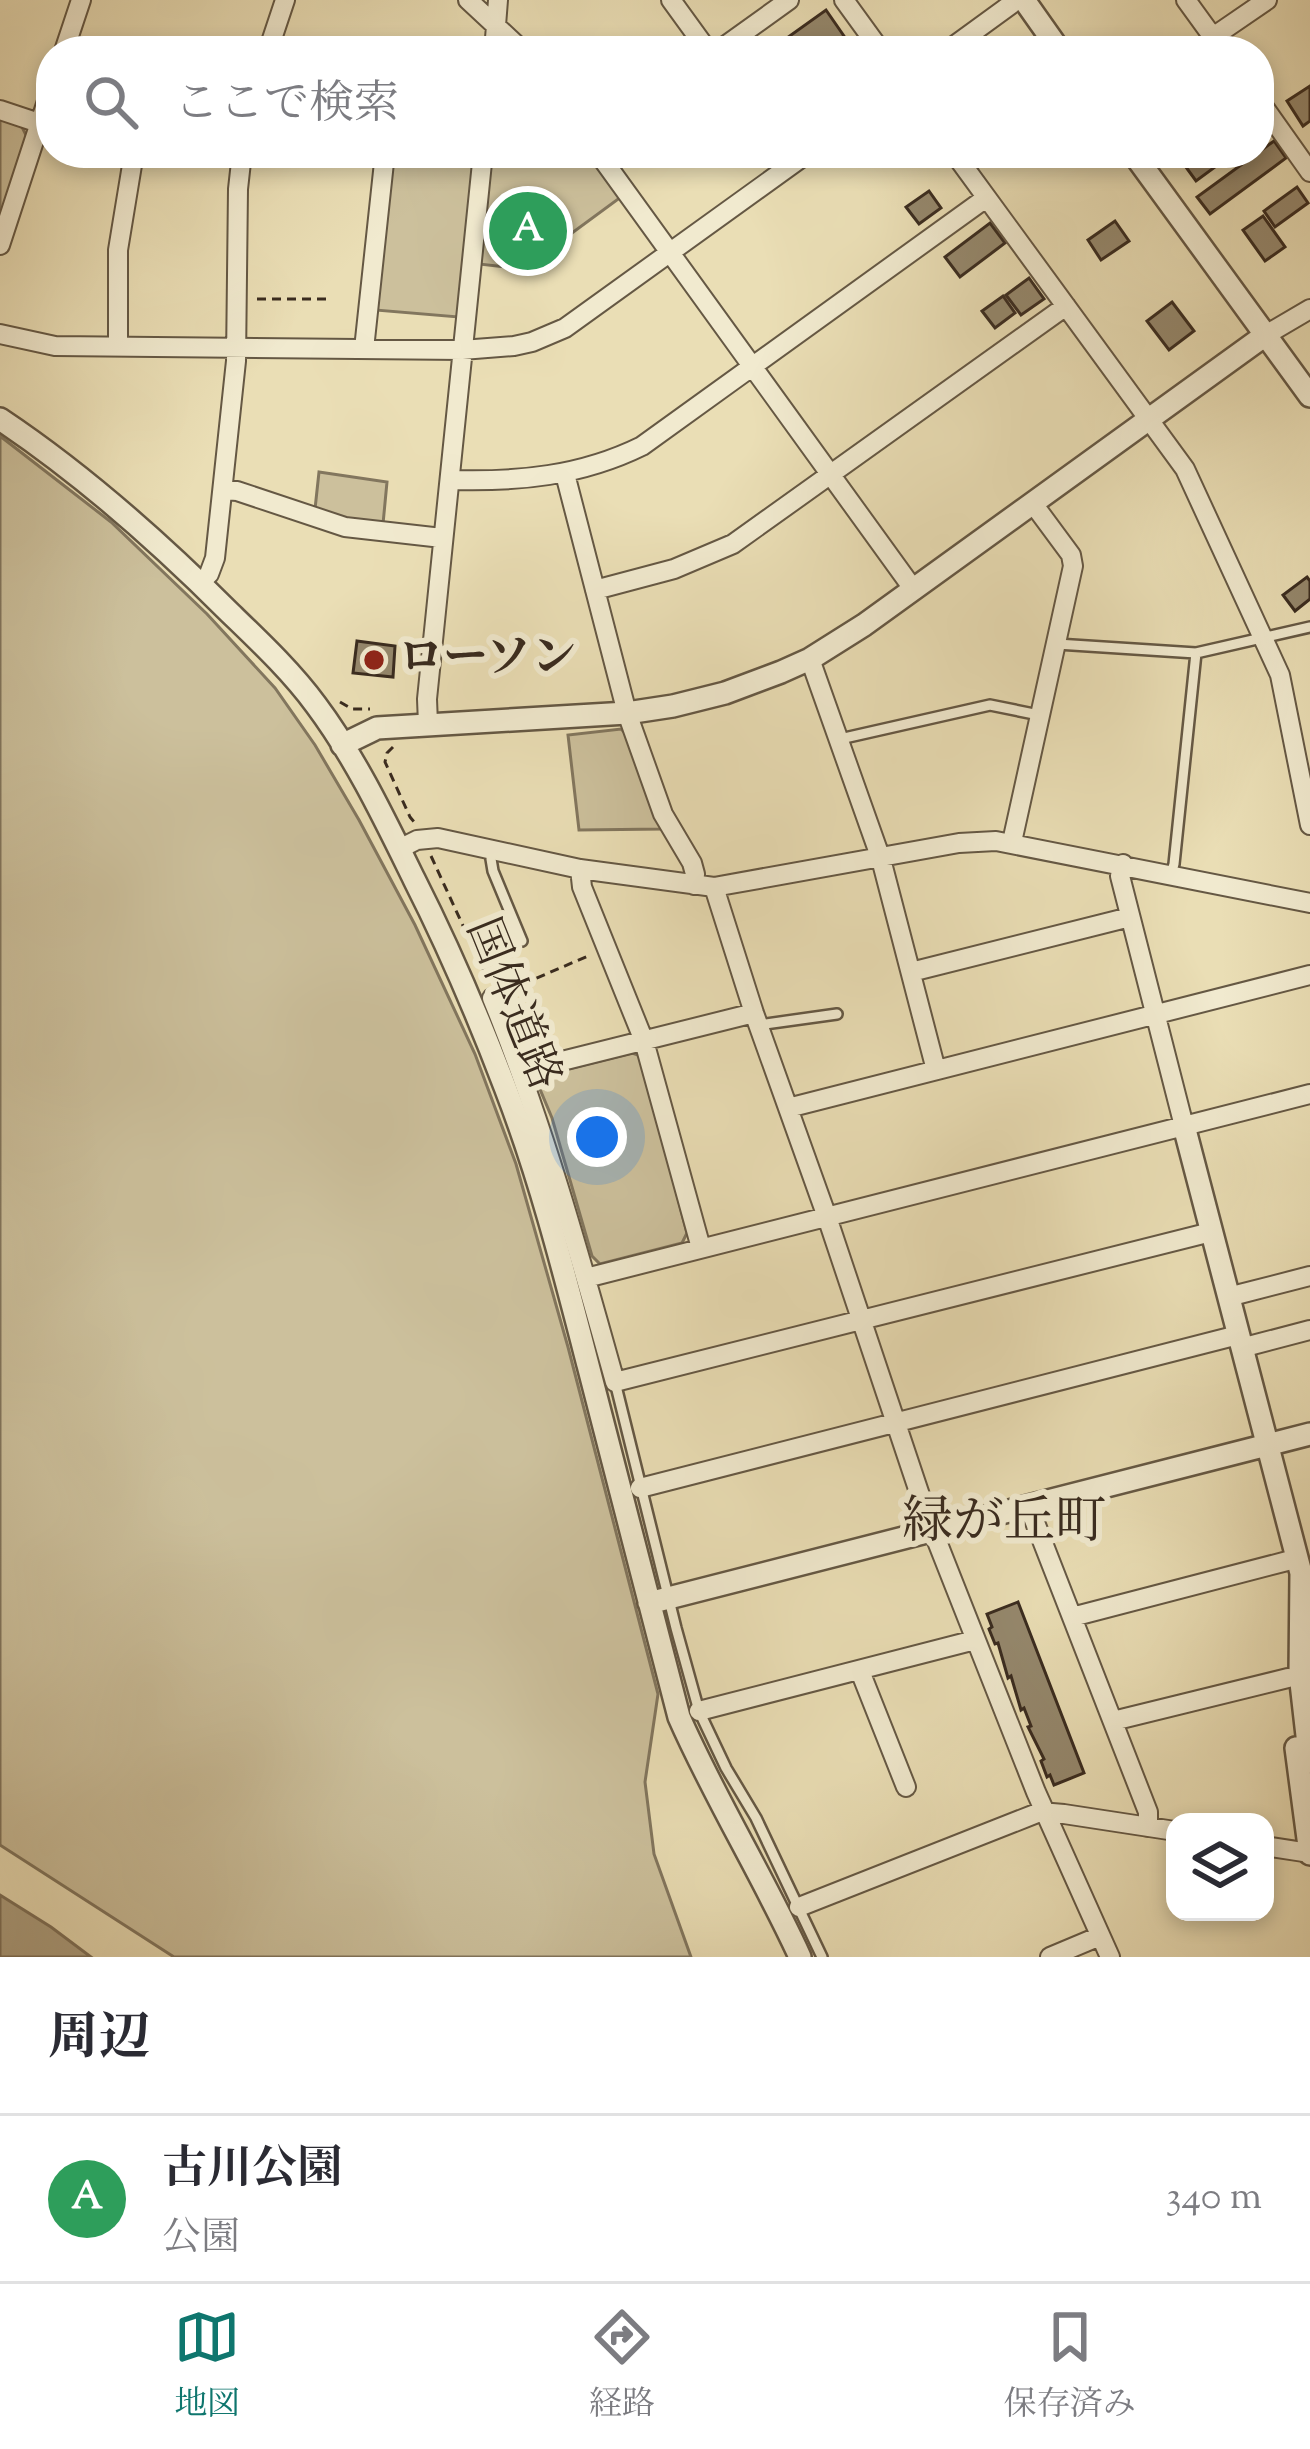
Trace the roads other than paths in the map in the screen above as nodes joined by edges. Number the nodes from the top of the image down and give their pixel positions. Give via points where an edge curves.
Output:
1 (81, 0) edge
2 (285, 0) edge
3 (468, 0) edge
4 (498, 0) edge
5 (671, 0) edge
6 (789, 0) edge
7 (844, 0) edge
8 (1020, 0) edge
9 (1186, 0) edge
10 (1267, 0) edge
11 (496, 24) junction
12 (69, 36) edge
13 (274, 36) edge
14 (495, 36) edge
15 (508, 36) edge
16 (697, 36) edge
17 (739, 36) edge
18 (870, 36) edge
19 (968, 36) edge
20 (1048, 36) edge
21 (1212, 36) edge
22 (1227, 36) edge
23 (0, 110) edge
24 (1274, 116) edge
25 (36, 122) edge
26 (36, 132) edge
27 (1303, 148) edge
28 (132, 168) edge
29 (240, 168) edge
30 (383, 168) edge
31 (481, 168) edge
32 (609, 168) edge
33 (788, 168) edge
34 (965, 168) edge
35 (1144, 168) edge
36 (1310, 172) edge
37 (986, 198) junction
38 (0, 245) edge
39 (672, 253) junction
40 (1066, 306) junction
41 (1310, 309) edge
42 (0, 334) edge
43 (1264, 336) junction
44 (118, 346) junction
45 (236, 346) junction
46 (364, 349) junction
47 (463, 350) junction
48 (754, 367) junction
49 (1310, 397) edge
50 (0, 419) edge
51 (1149, 420) junction
52 (565, 474) junction
53 (832, 475) junction
54 (451, 480) junction
55 (223, 490) junction
56 (1034, 505) junction
57 (442, 538) junction
58 (200, 583) junction
59 (595, 590) junction
60 (914, 590) junction
61 (1310, 627) edge
62 (1264, 640) junction
63 (1057, 644) junction
64 (1196, 653) junction
65 (810, 658) junction
66 (627, 713) junction
67 (1039, 715) junction
68 (428, 724) junction
69 (841, 739) junction
70 (341, 745) junction
71 (1310, 825) edge
72 (1012, 842) junction
73 (399, 849) junction
74 (493, 850) junction
75 (881, 859) junction
76 (1123, 864) junction
77 (580, 869) junction
78 (1171, 874) junction
79 (694, 885) junction
80 (714, 887) junction
81 (1310, 903) edge
82 (1130, 917) junction
83 (522, 941) dead end
84 (911, 973) junction
85 (1310, 975) edge
86 (493, 997) road end
87 (837, 1014) dead end
88 (1156, 1014) junction
89 (756, 1019) junction
90 (644, 1041) junction
91 (936, 1070) junction
92 (522, 1072) junction
93 (1310, 1094) edge
94 (788, 1108) junction
95 (1184, 1126) junction
96 (827, 1217) junction
97 (1211, 1232) junction
98 (701, 1248) junction
99 (1310, 1276) edge
100 (586, 1278) junction
101 (1228, 1297) junction
102 (861, 1320) junction
103 (1310, 1330) edge
104 (1239, 1341) junction
105 (615, 1382) junction
106 (896, 1421) junction
107 (1310, 1434) edge
108 (1267, 1445) junction
109 (640, 1489) junction
110 (1029, 1508) junction
111 (933, 1531) junction
112 (1295, 1559) junction
113 (658, 1600) junction
114 (1072, 1617) junction
115 (975, 1640) junction
116 (860, 1671) junction
117 (1299, 1675) edge
118 (689, 1714) junction
119 (1113, 1721) junction
120 (1310, 1762) edge
121 (906, 1787) dead end
122 (1045, 1812) junction
123 (1148, 1827) junction
124 (1166, 1830) edge
125 (1274, 1847) edge
126 (1310, 1853) edge
127 (799, 1907) junction
128 (1100, 1936) junction
129 (800, 1957) edge
130 (822, 1957) edge
131 (1050, 1957) edge
132 (1110, 1957) edge

1 - 12 street
2 - 13 street
3 - 11 street
4 - 11 street
5 - 16 street
6 - 17 street
7 - 18 street
8 - 19 street
8 - 20 street
9 - 21 street
10 - 22 street
11 - 14 street
11 - 15 street
23 - 25 street
24 - 27 street
26 - 38 street
27 - 36 street
28 - 44 street via 118,250
29 - 45 street
30 - 46 street
31 - 47 street
32 - 39 street
33 - 39 street
34 - 37 street
35 - 43 street
37 - 40 street
37 - 48 street
39 - 47 street via 566,328 514,346
39 - 48 street
40 - 51 street
40 - 53 street
41 - 43 street
42 - 44 street
43 - 49 street
43 - 51 street
44 - 45 street
45 - 46 street
45 - 55 street
46 - 47 street
47 - 54 street
48 - 52 street via 642,446
48 - 53 street
50 - 58 street, 国体道路 via 80,475
51 - 56 street
51 - 62 street via 1185,469
52 - 54 street
52 - 59 street
53 - 59 street via 734,544
53 - 60 street
54 - 57 street
55 - 57 street via 345,527
55 - 58 street via 215,558
56 - 60 street
56 - 63 street via 1073,560
57 - 68 street
58 - 70 street, 国体道路 via 290,673
59 - 66 street
60 - 65 street
61 - 62 lane
62 - 64 lane
62 - 71 street via 1280,675
63 - 64 lane
63 - 67 street
64 - 78 lane
65 - 66 street via 724,693
65 - 69 street
66 - 68 street
66 - 79 street via 663,814 692,863
67 - 69 lane via 990,705
67 - 72 street
68 - 70 street via 377,728
69 - 75 street
70 - 73 street, 国体道路
72 - 75 street
72 - 76 street
73 - 74 street via 438,838
73 - 113 street, 国体道路 via 520,1130
74 - 77 street
74 - 83 lane via 493,871
75 - 80 street
75 - 84 street
76 - 78 street
76 - 82 street
77 - 79 street
77 - 90 street
78 - 81 street
79 - 80 street
80 - 89 street
82 - 84 street
82 - 88 street
84 - 91 street
85 - 88 street
86 - 92 street
87 - 89 lane
88 - 91 street
88 - 95 street
89 - 90 street
89 - 94 street
90 - 92 street
90 - 98 street
91 - 94 street
92 - 100 street
93 - 95 street
94 - 96 street
95 - 96 street
95 - 97 street
96 - 98 street
96 - 102 street
97 - 101 street
97 - 102 street
98 - 100 street
99 - 101 street
100 - 105 street
101 - 104 street
102 - 105 street
102 - 106 street
103 - 104 street
104 - 106 street
104 - 108 street
105 - 109 lane
106 - 109 street
106 - 111 street
107 - 108 street
108 - 110 street
108 - 112 street
109 - 113 lane
110 - 111 street
110 - 114 street
111 - 113 street
111 - 115 street
112 - 114 street
112 - 117 street
113 - 118 street, 国体道路
114 - 119 street
115 - 116 street
115 - 122 street
116 - 118 street
116 - 121 street
117 - 119 street
117 - 120 street
117 - 126 street
118 - 127 lane via 756,1818
118 - 129 street, 国体道路 via 700,1763
119 - 123 street
122 - 123 street
122 - 127 street
122 - 128 street
123 - 124 street
125 - 126 street
127 - 130 lane
128 - 131 street
128 - 132 street

